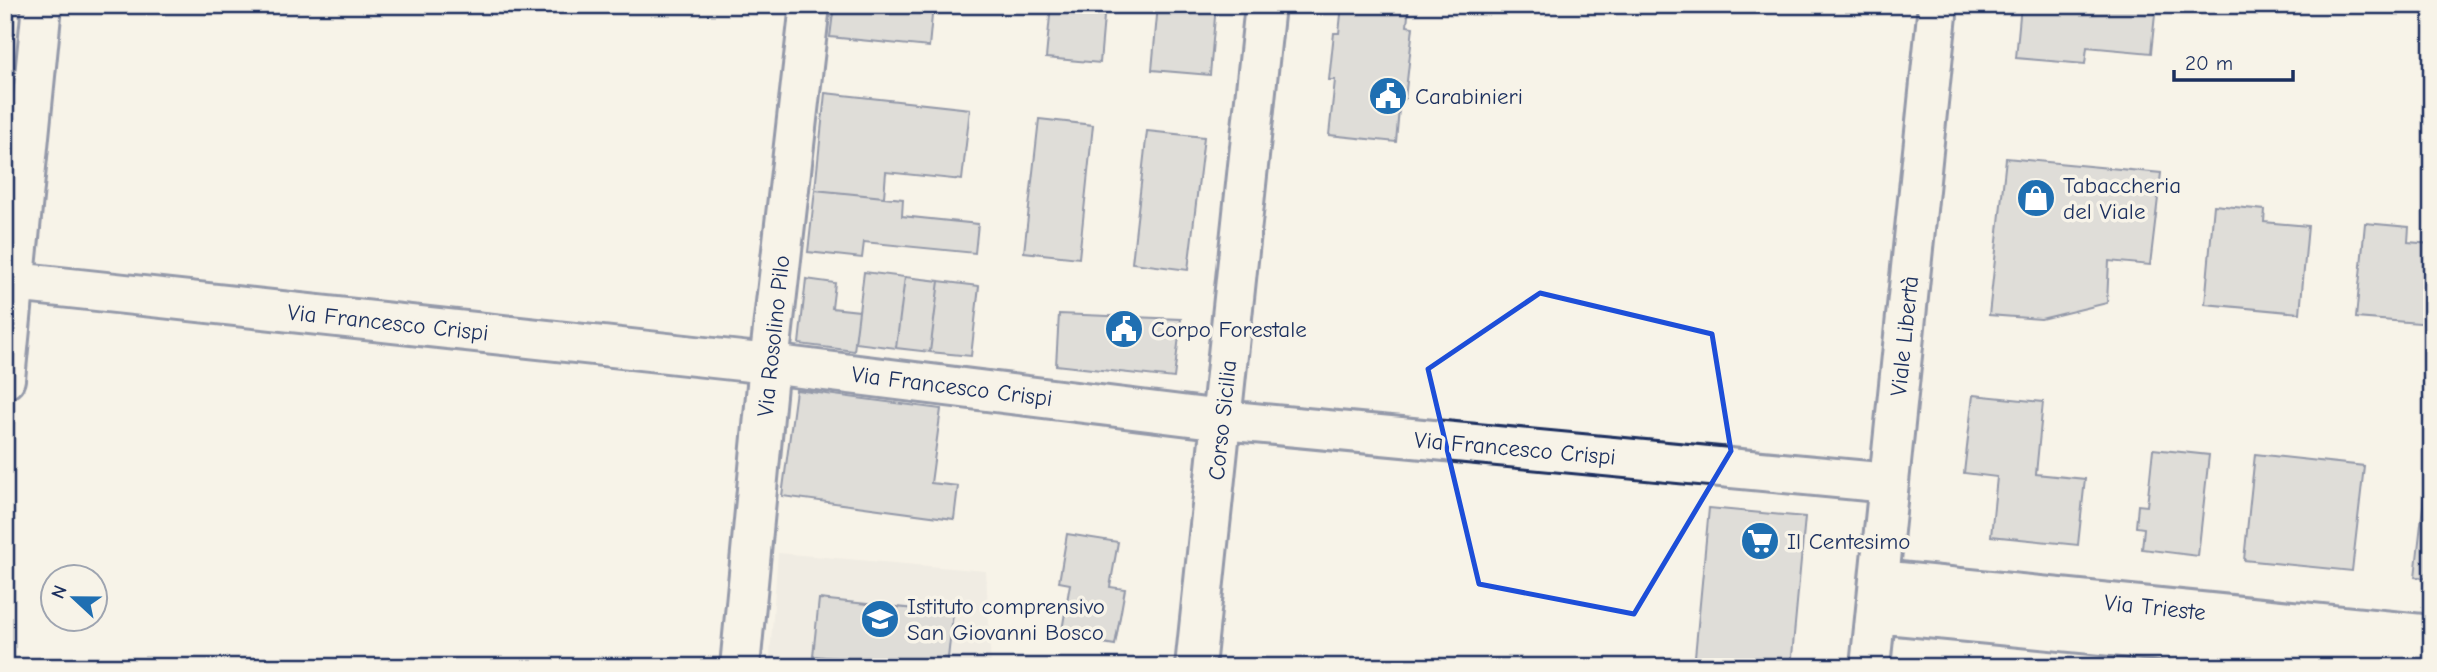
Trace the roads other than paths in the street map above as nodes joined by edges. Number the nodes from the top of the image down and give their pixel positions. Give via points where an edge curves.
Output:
1 (42, 5) edge
2 (810, 5) edge
3 (1265, 5) edge
4 (1938, 5) edge
5 (10, 281) edge
6 (769, 363) junction
7 (5, 379) edge
8 (1222, 420) junction
9 (1889, 483) junction
10 (1877, 596) junction
11 (2432, 635) edge
12 (2213, 642) edge
13 (740, 667) edge
14 (1195, 667) edge
15 (1870, 667) edge
16 (2428, 667) edge

1 - 5 street
2 - 6 street, Via Rosolino Pilo
3 - 8 street, Corso Sicilia
4 - 9 street, Viale Libertà
5 - 6 street, Via Francesco Crispi
5 - 7 street
6 - 8 street, Via Francesco Crispi
6 - 13 street, Via Rosolino Pilo
8 - 9 street, Via Francesco Crispi
8 - 14 street, Corso Sicilia
9 - 10 street, Viale Libertà
10 - 12 street, Via Trieste
10 - 15 street, Viale Libertà
11 - 12 street, Via Trieste
12 - 16 street, Via Trieste

